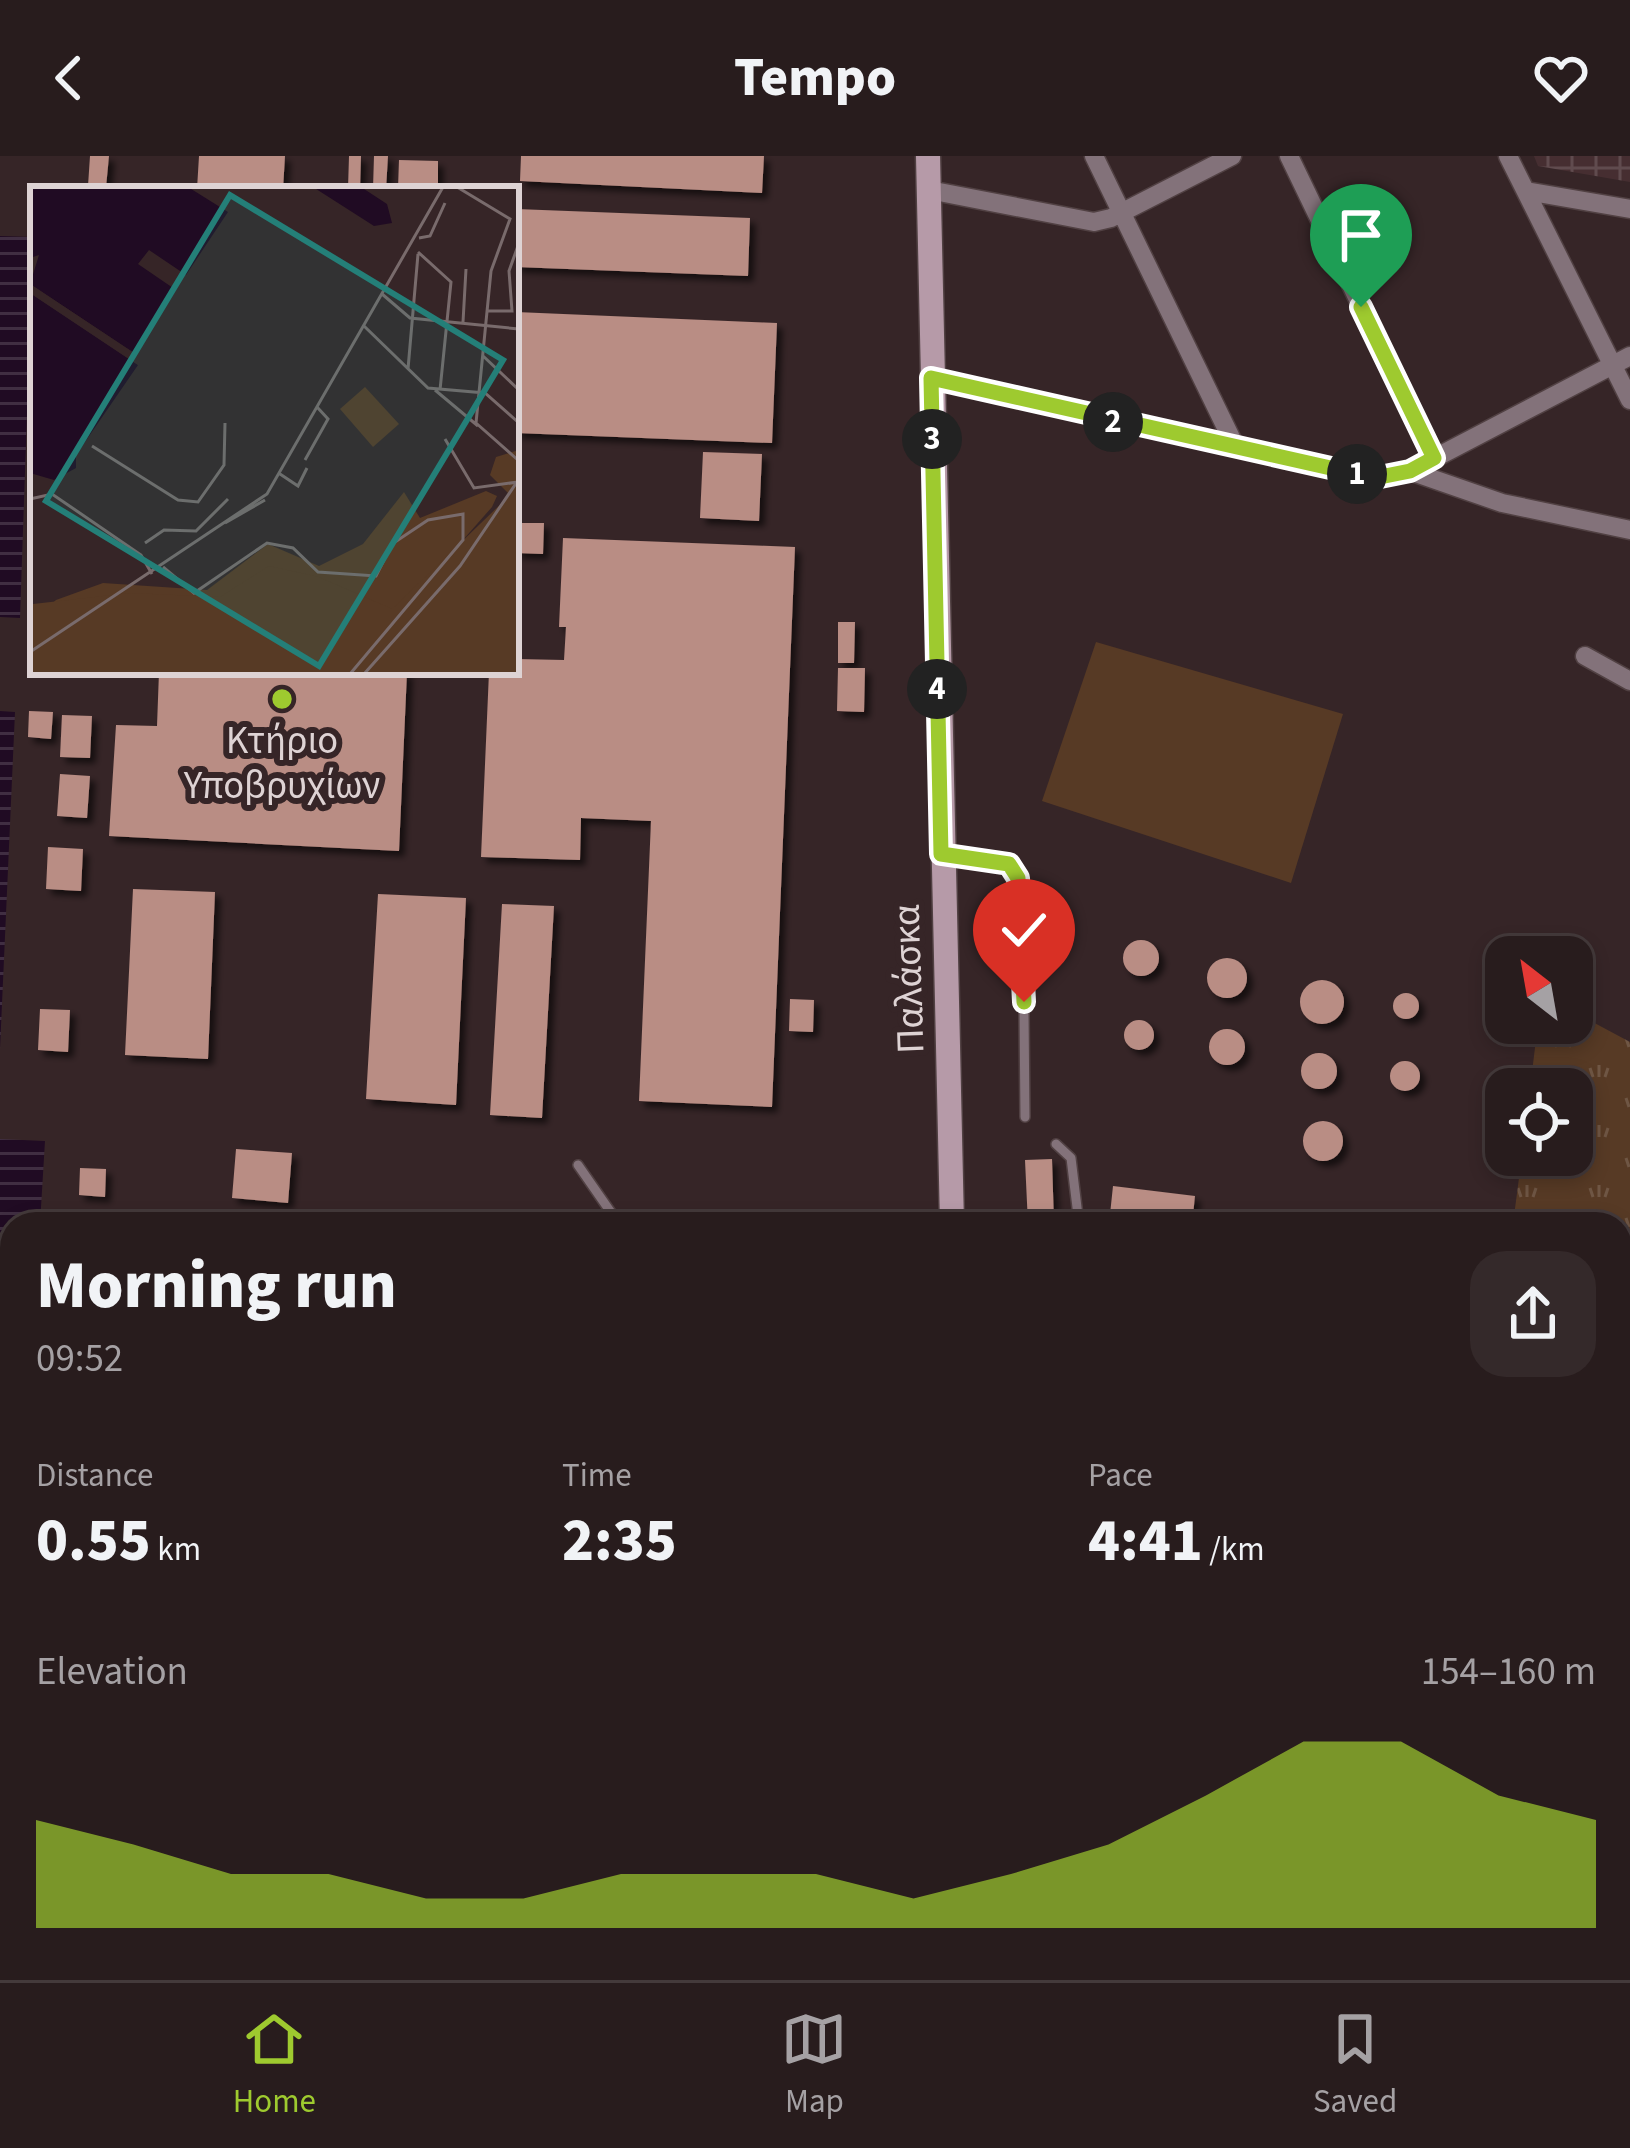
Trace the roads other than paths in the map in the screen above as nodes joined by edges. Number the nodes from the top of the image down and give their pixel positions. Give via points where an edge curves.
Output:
1 (928, 156) edge
2 (1094, 156) edge
3 (1232, 156) edge
4 (1288, 156) edge
5 (1508, 156) edge
6 (929, 190) junction
7 (1526, 191) junction
8 (1630, 209) edge
9 (1122, 212) junction
10 (1622, 360) edge
11 (931, 378) junction
12 (1630, 400) edge
13 (1235, 446) junction
14 (1434, 458) junction
15 (1410, 471) junction
16 (1630, 530) edge
17 (1585, 656) dead end
18 (1630, 681) edge
19 (941, 854) junction
20 (1025, 1117) dead end
21 (1056, 1144) dead end
22 (578, 1165) dead end
23 (611, 1212) edge
24 (952, 1212) edge
25 (1078, 1212) edge

1 - 6 street, Παλάσκα
2 - 9 street
3 - 9 street
4 - 14 street
5 - 7 street
6 - 9 street via 1094,222
6 - 11 street, Παλάσκα
7 - 8 street
7 - 10 street
9 - 13 street
10 - 12 street
10 - 14 street
11 - 13 street
11 - 19 street, Παλάσκα
13 - 15 street via 1375,478
14 - 15 street
15 - 16 street via 1502,503
17 - 18 street
19 - 20 lane via 1009,864 1018,878
19 - 24 street, Παλάσκα
21 - 25 lane via 1071,1159
22 - 23 lane

